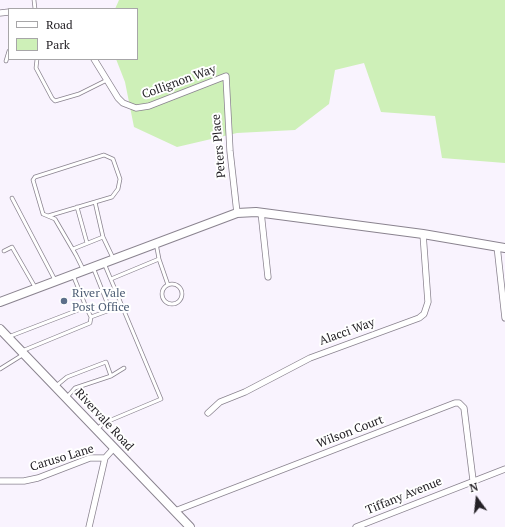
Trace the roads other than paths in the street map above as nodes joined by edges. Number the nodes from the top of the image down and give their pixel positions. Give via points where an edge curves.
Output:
1 (8, 54) edge
2 (37, 60) edge
3 (95, 60) edge
4 (6, 61) dead end
5 (226, 76) joint
6 (107, 80) junction
7 (12, 198) dead end
8 (95, 202) junction
9 (78, 207) junction
10 (261, 212) junction
11 (237, 213) junction
12 (48, 216) junction
13 (423, 234) junction
14 (103, 237) junction
15 (156, 242) junction
16 (87, 243) junction
17 (501, 247) edge
18 (73, 249) junction
19 (4, 251) dead end
20 (113, 258) junction
21 (159, 258) junction
22 (104, 261) junction
23 (93, 266) junction
24 (83, 269) junction
25 (72, 273) junction
26 (268, 277) dead end
27 (111, 279) junction
28 (55, 280) junction
29 (168, 285) junction
30 (35, 287) junction
31 (0, 300) edge
32 (86, 307) junction
33 (91, 317) junction
34 (505, 318) edge
35 (0, 329) edge
36 (8, 337) junction
37 (23, 352) junction
38 (124, 368) dead end
39 (0, 369) edge
40 (111, 376) junction
41 (56, 386) junction
42 (67, 397) junction
43 (208, 413) dead end
44 (97, 429) junction
45 (114, 448) junction
46 (105, 458) junction
47 (505, 469) edge
48 (473, 480) junction
49 (0, 481) edge
50 (175, 511) junction
51 (89, 527) edge
52 (190, 527) edge
53 (356, 527) edge

1 - 4 lane
2 - 6 lane via 36,68 55,101 79,94
3 - 6 street, Collignon Way
5 - 6 street, Collignon Way via 149,106 136,108 123,103
5 - 11 street, Peters Place via 230,151
7 - 28 lane
8 - 9 lane
8 - 12 lane via 112,197 118,189 120,179 113,159 104,155 33,178 42,212
8 - 14 lane
9 - 12 lane
9 - 16 lane
10 - 11 street
10 - 13 street
10 - 26 street
11 - 15 street
12 - 18 lane via 55,219
13 - 17 street
13 - 43 street, Alacci Way via 428,302 424,314 310,358 220,402
14 - 16 lane
14 - 20 lane
15 - 20 street
15 - 21 lane
16 - 18 lane
17 - 34 street
18 - 24 lane
19 - 30 lane via 12,247
20 - 22 street
21 - 27 lane
21 - 29 lane
22 - 23 street
22 - 27 lane
23 - 24 street
23 - 33 lane via 110,310
24 - 25 street
25 - 28 street
25 - 32 lane
27 - 44 lane via 161,399 104,423
28 - 30 street
29 - 29 lane via 162,292 163,298 169,304 176,304 181,299 182,292 178,286
30 - 31 street
32 - 33 lane
32 - 36 lane
33 - 37 lane via 90,323
35 - 36 street, Rivervale Road
36 - 37 street, Rivervale Road
37 - 39 lane
37 - 41 street, Rivervale Road
38 - 40 lane
40 - 41 lane via 106,362 67,377
40 - 42 lane via 76,388
41 - 42 street, Rivervale Road
42 - 44 street, Rivervale Road
44 - 45 street, Rivervale Road
45 - 46 street
45 - 50 street, Rivervale Road
46 - 49 street, Caruso Lane via 90,458 38,478
46 - 51 street
47 - 48 street, Tiffany Avenue
48 - 50 street, Wilson Court via 464,408 455,403
48 - 53 street, Tiffany Avenue
50 - 52 street, Rivervale Road

